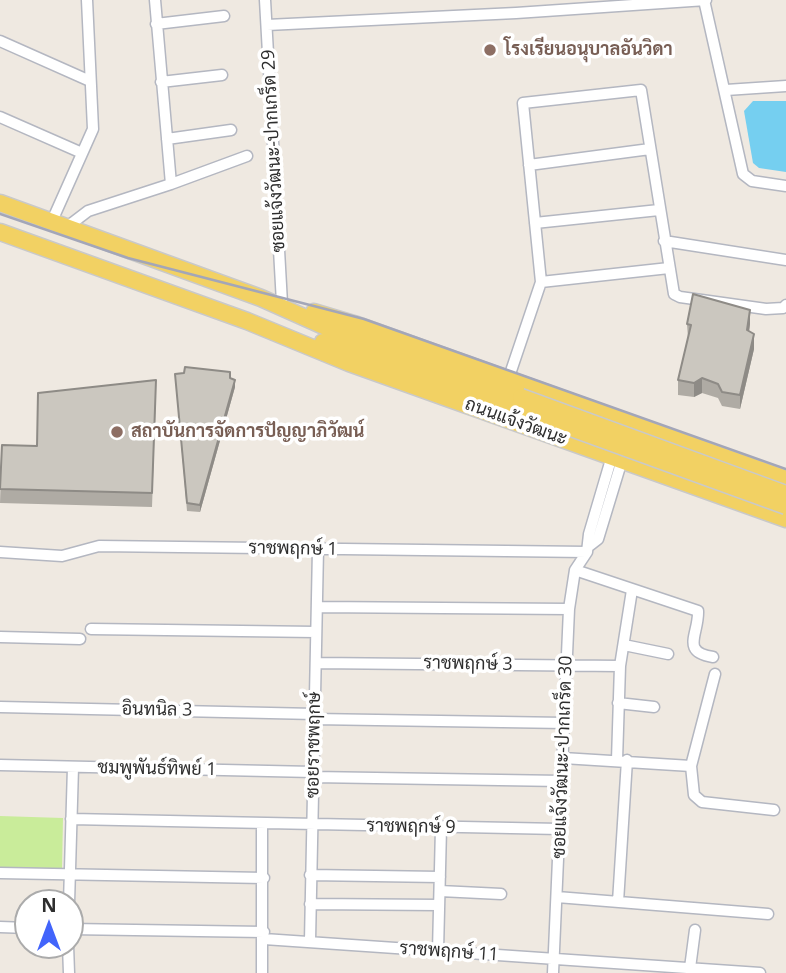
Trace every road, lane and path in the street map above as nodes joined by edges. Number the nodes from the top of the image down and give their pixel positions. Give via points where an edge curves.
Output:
1 (155, 0) edge
2 (265, 0) edge
3 (705, 0) edge
4 (84, 1) edge
5 (224, 16) dead end
6 (156, 24) junction
7 (267, 25) junction
8 (0, 40) edge
9 (222, 75) dead end
10 (90, 81) junction
11 (161, 82) junction
12 (786, 86) edge
13 (726, 90) junction
14 (0, 117) edge
15 (231, 130) dead end
16 (167, 139) junction
17 (650, 149) junction
18 (82, 153) junction
19 (247, 156) dead end
20 (529, 165) junction
21 (171, 184) junction
22 (786, 186) edge
23 (0, 202) edge
24 (659, 210) junction
25 (536, 223) junction
26 (59, 224) junction
27 (0, 232) edge
28 (664, 241) junction
29 (786, 260) edge
30 (669, 268) junction
31 (541, 282) junction
32 (261, 298) junction
33 (282, 303) junction
34 (786, 305) edge
35 (247, 321) junction
36 (508, 380) junction
37 (519, 403) junction
38 (617, 458) junction
39 (740, 460) junction
40 (786, 479) edge
41 (786, 494) edge
42 (726, 498) junction
43 (786, 506) edge
44 (786, 519) edge
45 (318, 549) junction
46 (588, 549) junction
47 (0, 552) edge
48 (575, 570) junction
49 (632, 590) junction
50 (317, 607) junction
51 (569, 610) junction
52 (91, 629) dead end
53 (316, 632) junction
54 (0, 637) edge
55 (79, 639) dead end
56 (624, 645) junction
57 (668, 654) dead end
58 (713, 657) dead end
59 (316, 663) junction
60 (567, 665) junction
61 (620, 666) junction
62 (715, 674) dead end
63 (618, 703) junction
64 (0, 707) edge
65 (654, 707) dead end
66 (315, 716) junction
67 (565, 723) junction
68 (563, 758) junction
69 (622, 760) junction
70 (0, 765) edge
71 (691, 766) junction
72 (73, 767) junction
73 (313, 775) junction
74 (562, 781) junction
75 (774, 810) dead end
76 (71, 819) junction
77 (262, 823) junction
78 (312, 825) junction
79 (441, 828) junction
80 (560, 829) junction
81 (0, 873) edge
82 (70, 874) junction
83 (310, 875) junction
84 (440, 877) junction
85 (264, 878) junction
86 (69, 889) edge
87 (440, 891) junction
88 (501, 894) dead end
89 (557, 897) junction
90 (618, 902) junction
91 (310, 904) junction
92 (439, 905) junction
93 (768, 914) dead end
94 (84, 930) edge
95 (695, 930) dead end
96 (264, 936) junction
97 (310, 941) junction
98 (438, 951) junction
99 (554, 959) junction
100 (690, 968) junction
101 (262, 973) edge
102 (553, 973) edge
103 (760, 973) edge

1 - 6 street
2 - 7 street, ซอยแจ้งวัฒนะ-ปากเกร็ด 29
3 - 7 street
3 - 13 street
4 - 10 street
5 - 6 street
6 - 11 street
7 - 33 street, ซอยแจ้งวัฒนะ-ปากเกร็ด 29
8 - 10 street
9 - 11 street
10 - 18 street via 93,129
11 - 16 street
12 - 13 street
13 - 22 street via 743,174 752,181
14 - 18 street
15 - 16 street
16 - 21 street
17 - 20 street
17 - 20 street via 641,90 523,103
17 - 24 street
18 - 26 street
19 - 21 street
20 - 25 street
21 - 26 street
23 - 26 main road, ถนนแจ้งวัฒนะ
24 - 25 street
24 - 28 street
25 - 31 street
26 - 32 main road, ถนนแจ้งวัฒนะ
27 - 35 main road, ถนนแจ้งวัฒนะ
28 - 29 street
28 - 30 street
30 - 31 street
30 - 34 street via 674,294 680,297 766,309
31 - 36 street
32 - 33 main road, ถนนแจ้งวัฒนะ
32 - 37 main road, ถนนแจ้งวัฒนะ
33 - 36 main road, ถนนแจ้งวัฒนะ
35 - 37 main road, ถนนแจ้งวัฒนะ
35 - 38 main road, ถนนแจ้งวัฒนะ via 349,363
36 - 39 main road, ถนนแจ้งวัฒนะ
37 - 41 main road, ถนนแจ้งวัฒนะ, bridge
37 - 43 main road, ถนนแจ้งวัฒนะ, bridge
38 - 42 main road, ถนนแจ้งวัฒนะ
38 - 46 street, ซอยแจ้งวัฒนะ-ปากเกร็ด 30 via 597,538
39 - 40 main road, ถนนแจ้งวัฒนะ
39 - 42 main road via 762,484 760,492 758,497
42 - 44 main road, ถนนแจ้งวัฒนะ
45 - 46 street, ราชพฤกษ์ 1
45 - 47 street, ราชพฤกษ์ 1 via 99,546 62,556
45 - 50 street, ซอยราชพฤกษ์
46 - 48 street, ซอยแจ้งวัฒนะ-ปากเกร็ด 30
48 - 49 street
48 - 51 street, ซอยแจ้งวัฒนะ-ปากเกร็ด 30
49 - 56 street
49 - 58 street via 698,611 695,652
50 - 51 street
50 - 53 street, ซอยราชพฤกษ์
51 - 60 street, ซอยแจ้งวัฒนะ-ปากเกร็ด 30
52 - 53 street
53 - 59 street, ซอยราชพฤกษ์
54 - 55 street
56 - 57 street
56 - 61 street
59 - 60 street, ราชพฤกษ์ 3
59 - 66 street, ซอยราชพฤกษ์
60 - 61 street, ราชพฤกษ์ 3
60 - 67 street, ซอยแจ้งวัฒนะ-ปากเกร็ด 30
61 - 63 street
62 - 71 street
63 - 65 street
63 - 69 street
64 - 66 street, อินทนิล 3
66 - 67 street, อินทนิล 3
66 - 73 street, ซอยราชพฤกษ์
67 - 68 street, ซอยแจ้งวัฒนะ-ปากเกร็ด 30
68 - 69 street
68 - 74 street, ซอยแจ้งวัฒนะ-ปากเกร็ด 30
69 - 71 street
69 - 90 street
70 - 72 street, ชมพูพันธ์ทิพย์ 1
71 - 75 street via 692,789 698,800
72 - 73 street, ชมพูพันธ์ทิพย์ 1
72 - 76 street
73 - 74 street, ชมพูพันธ์ทิพย์ 1
73 - 78 street, ซอยราชพฤกษ์
74 - 80 street, ซอยแจ้งวัฒนะ-ปากเกร็ด 30
76 - 77 street, ราชพฤกษ์ 9
76 - 82 street
77 - 78 street, ราชพฤกษ์ 9
77 - 85 street
78 - 79 street, ราชพฤกษ์ 9
78 - 83 street, ซอยราชพฤกษ์
79 - 80 street, ราชพฤกษ์ 9
79 - 84 street
80 - 89 street, ซอยแจ้งวัฒนะ-ปากเกร็ด 30
81 - 82 street
82 - 85 street
82 - 86 street
83 - 84 street
83 - 91 street, ซอยราชพฤกษ์
84 - 87 street
85 - 96 street
87 - 88 street
87 - 92 street
89 - 90 street
89 - 99 street, ซอยแจ้งวัฒนะ-ปากเกร็ด 30
90 - 93 street
91 - 92 street
91 - 97 street, ซอยราชพฤกษ์
92 - 98 street
94 - 96 street, ราชพฤกษ์ 11
95 - 100 street
96 - 97 street, ราชพฤกษ์ 11
96 - 101 street
97 - 98 street, ราชพฤกษ์ 11
98 - 99 street, ราชพฤกษ์ 11
99 - 100 street, ราชพฤกษ์ 11
99 - 102 street, ซอยแจ้งวัฒนะ-ปากเกร็ด 30
100 - 103 street, ราชพฤกษ์ 11

